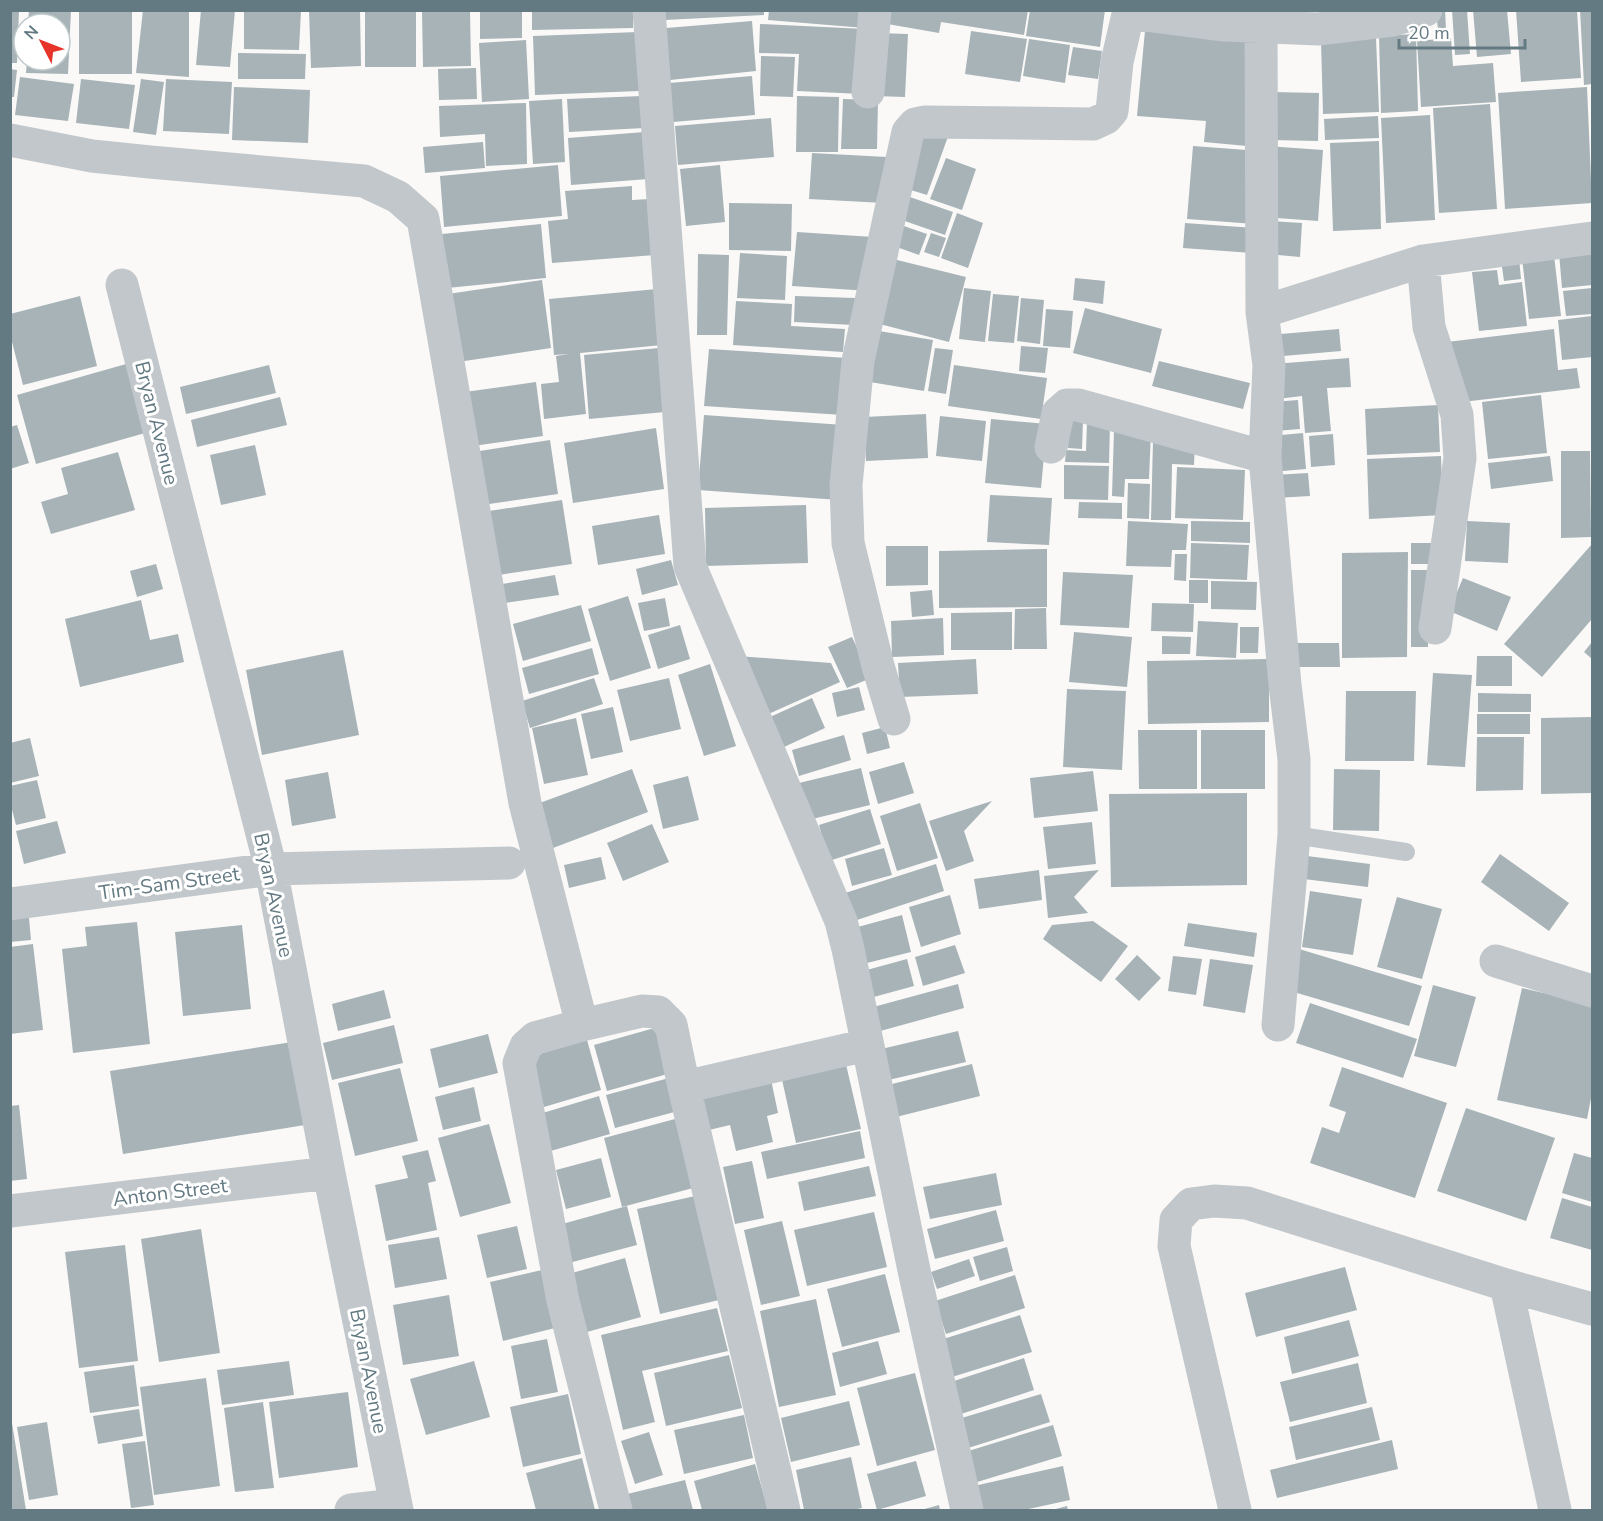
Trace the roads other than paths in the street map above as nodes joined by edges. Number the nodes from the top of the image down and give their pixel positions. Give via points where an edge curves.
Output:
1 (649, 10) edge
2 (875, 10) edge
3 (1426, 10) edge
4 (1129, 12) edge
5 (1262, 27) junction
6 (868, 92) dead end
7 (10, 140) edge
8 (1593, 238) edge
9 (1423, 261) junction
10 (122, 285) dead end
11 (1262, 312) junction
12 (1051, 447) dead end
13 (1265, 457) junction
14 (1435, 628) dead end
15 (894, 719) dead end
16 (1294, 835) junction
17 (1406, 852) dead end
18 (508, 863) dead end
19 (271, 869) junction
20 (10, 904) edge
21 (1496, 962) dead end
22 (1593, 991) edge
23 (582, 1025) junction
24 (1278, 1025) dead end
25 (867, 1045) junction
26 (684, 1087) junction
27 (329, 1173) junction
28 (10, 1211) edge
29 (1506, 1285) junction
30 (1593, 1309) edge
31 (396, 1508) edge
32 (351, 1510) edge
33 (616, 1510) edge
34 (784, 1510) edge
35 (967, 1510) edge
36 (1235, 1510) edge
37 (1555, 1510) edge

1 - 25 street via 690,566 841,921
2 - 6 street
3 - 5 street via 1393,20 1318,29
4 - 5 street
4 - 15 street via 1116,62 1112,111 1106,118 1093,124 924,122 915,124 908,132 858,361 846,485 848,543
5 - 11 street
7 - 23 street via 104,157 364,181 398,197 423,219 525,803
8 - 9 street
9 - 11 street
9 - 14 street via 1429,327 1457,415 1460,458
10 - 19 street, Bryan Avenue
11 - 13 street via 1269,365
12 - 13 street via 1058,413 1066,405 1078,405
13 - 16 street via 1294,759
16 - 17 lane
16 - 24 street
18 - 19 street, Tim-Sam Street
19 - 20 street, Tim-Sam Street
19 - 27 street, Bryan Avenue
21 - 22 street
23 - 26 street via 642,1011 658,1012 671,1025
23 - 33 street via 536,1038 526,1046 519,1064 563,1301
25 - 26 street
25 - 35 street
26 - 34 street
27 - 28 street, Anton Street
27 - 31 street, Bryan Avenue
29 - 30 street
29 - 36 street via 1247,1203 1191,1204 1176,1220 1174,1246
29 - 37 street
31 - 32 street

